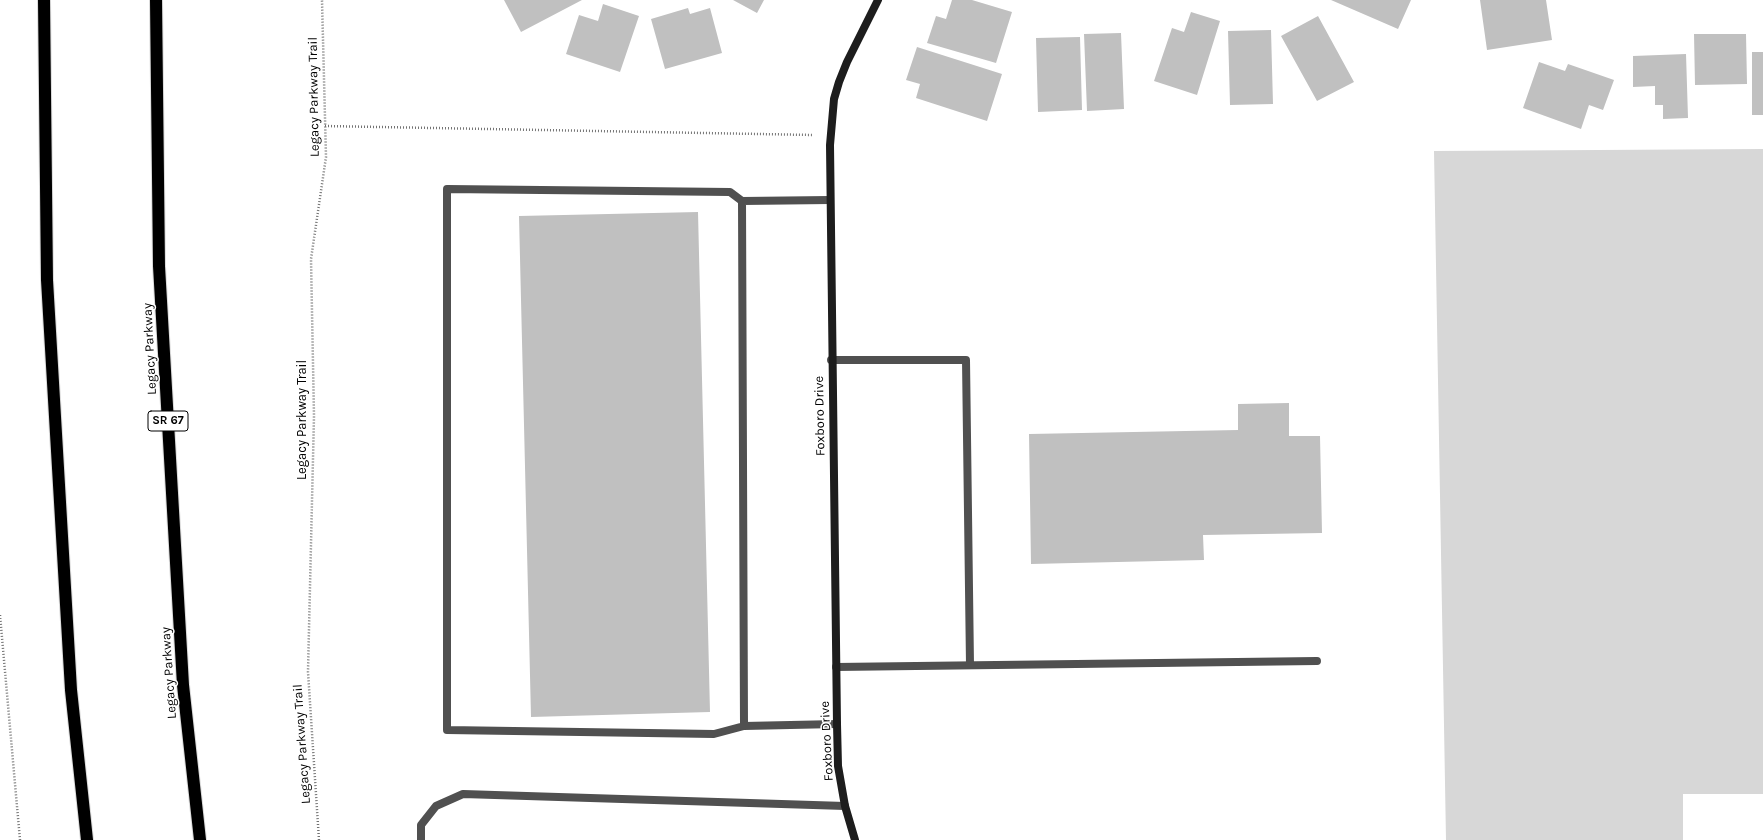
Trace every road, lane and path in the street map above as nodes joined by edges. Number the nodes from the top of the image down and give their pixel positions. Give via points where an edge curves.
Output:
1 (44, 0) edge
2 (156, 0) edge
3 (322, 0) edge
4 (878, 0) edge
5 (325, 126) junction
6 (830, 135) junction
7 (830, 200) junction
8 (742, 201) junction
9 (832, 360) junction
10 (0, 615) edge
11 (1317, 660) dead end
12 (970, 666) junction
13 (836, 667) junction
14 (837, 724) junction
15 (744, 726) junction
16 (845, 806) junction
17 (20, 840) edge
18 (86, 840) edge
19 (200, 840) edge
20 (319, 840) edge
21 (422, 840) edge
22 (855, 840) edge

1 - 18 highway via 47,280 70,690
2 - 19 highway, Legacy Parkway / SR 67 via 159,274 183,685
3 - 5 path, Legacy Parkway Trail
4 - 6 street, Foxboro Drive via 846,62 834,99
5 - 6 path
5 - 20 path, Legacy Parkway Trail via 326,158 311,259 314,416 308,672
6 - 7 street, Foxboro Drive
7 - 8 lane
7 - 9 street, Foxboro Drive
8 - 15 lane
8 - 15 lane via 730,192 447,189 447,730 714,734
9 - 12 lane via 966,360
9 - 13 street, Foxboro Drive
10 - 17 path
11 - 12 lane
12 - 13 lane
13 - 14 street, Foxboro Drive
14 - 15 lane
14 - 16 street, Foxboro Drive via 838,766
16 - 21 lane via 463,794 436,806 421,825
16 - 22 street, Foxboro Drive

